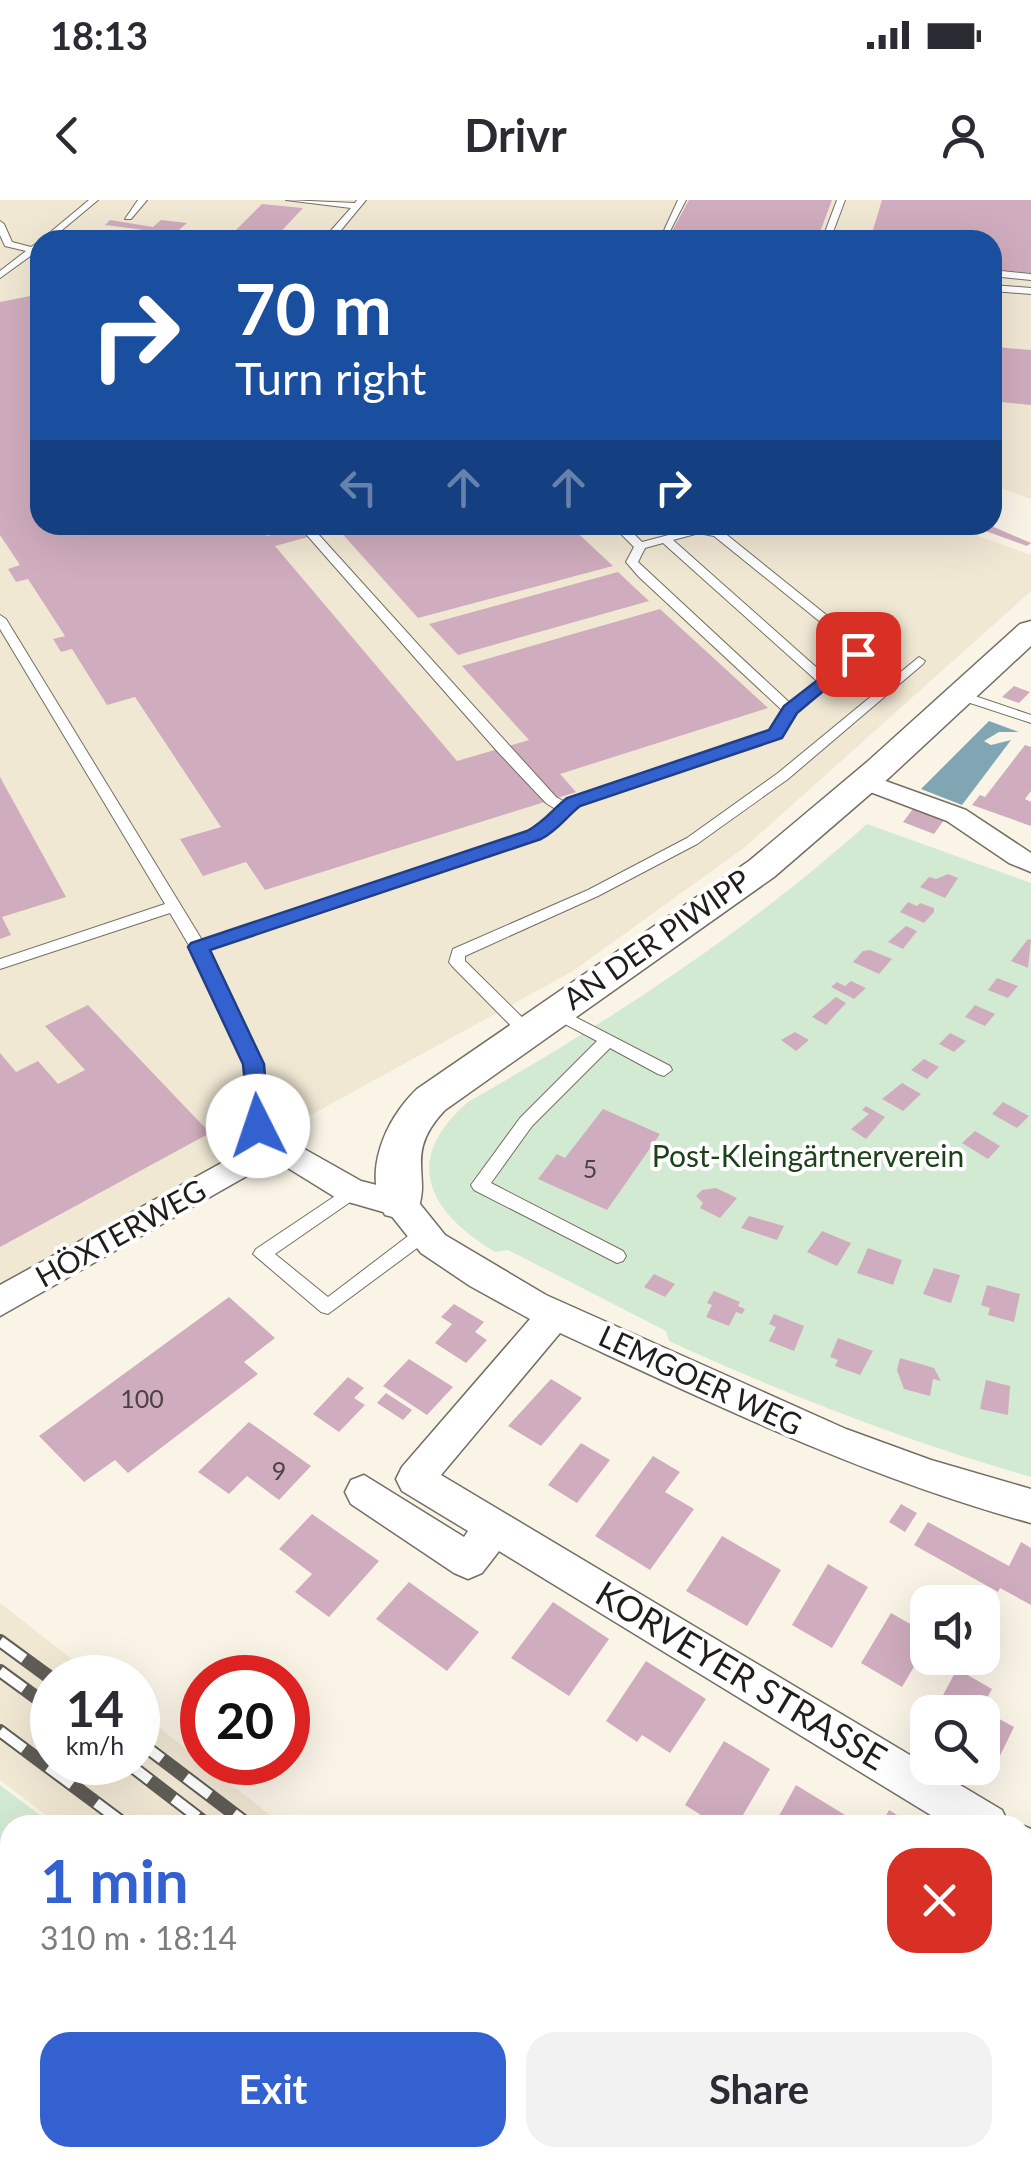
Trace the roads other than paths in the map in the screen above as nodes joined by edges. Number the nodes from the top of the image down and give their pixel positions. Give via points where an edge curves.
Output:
1 (94, 200) edge
2 (143, 200) edge
3 (290, 200) edge
4 (682, 200) edge
5 (841, 200) edge
6 (359, 203) edge
7 (128, 218) dead end
8 (0, 224) edge
9 (57, 230) edge
10 (335, 230) edge
11 (666, 230) edge
12 (830, 230) edge
13 (30, 245) edge
14 (30, 252) edge
15 (1002, 274) edge
16 (0, 275) edge
17 (1031, 276) edge
18 (1002, 289) edge
19 (1031, 291) edge
20 (313, 535) edge
21 (628, 535) edge
22 (682, 535) edge
23 (720, 535) edge
24 (666, 540) junction
25 (640, 546) junction
26 (0, 619) edge
27 (1031, 630) edge
28 (919, 661) dead end
29 (826, 682) junction
30 (960, 695) junction
31 (790, 710) junction
32 (1031, 719) edge
33 (866, 782) junction
34 (566, 809) junction
35 (1031, 864) edge
36 (174, 906) junction
37 (198, 947) junction
38 (0, 964) edge
39 (540, 1021) junction
40 (607, 1041) junction
41 (664, 1070) dead end
42 (276, 1146) junction
43 (350, 1193) junction
44 (411, 1219) junction
45 (617, 1256) dead end
46 (0, 1302) edge
47 (555, 1314) junction
48 (415, 1479) junction
49 (1031, 1506) edge
50 (494, 1528) junction
51 (970, 1815) edge

1 - 9 lane
2 - 7 lane
3 - 6 lane
4 - 11 lane
5 - 12 lane
6 - 10 lane
8 - 13 lane via 8,244
14 - 16 lane
15 - 17 lane
18 - 19 lane
20 - 34 lane via 514,761
21 - 25 lane
22 - 24 lane
23 - 29 lane via 856,644 858,654
24 - 25 lane
24 - 29 lane
25 - 31 lane via 632,562
26 - 36 lane
27 - 30 street, AN DER PIWIPP
28 - 39 lane via 783,776 692,841 458,953 457,962
29 - 31 lane
30 - 32 lane
30 - 33 street, AN DER PIWIPP
31 - 34 lane via 776,734
33 - 35 street via 938,806
33 - 39 street, AN DER PIWIPP via 720,900
34 - 37 lane via 534,835
36 - 37 lane
36 - 38 lane
37 - 42 lane via 253,1064 258,1126
39 - 40 lane
39 - 44 street, AN DER PIWIPP via 462,1075 412,1120 396,1164
40 - 41 lane
40 - 45 lane via 526,1122 480,1185
42 - 43 street
42 - 46 street, HÖXTERWEG
43 - 44 street
43 - 44 lane via 262,1254 328,1307
44 - 47 street, LEMGOER WEG via 469,1268
47 - 48 street
47 - 49 street, LEMGOER WEG via 837,1443
48 - 50 street, KORVEYER STRASSE
48 - 50 street via 377,1501 468,1561
50 - 51 street, KORVEYER STRASSE

